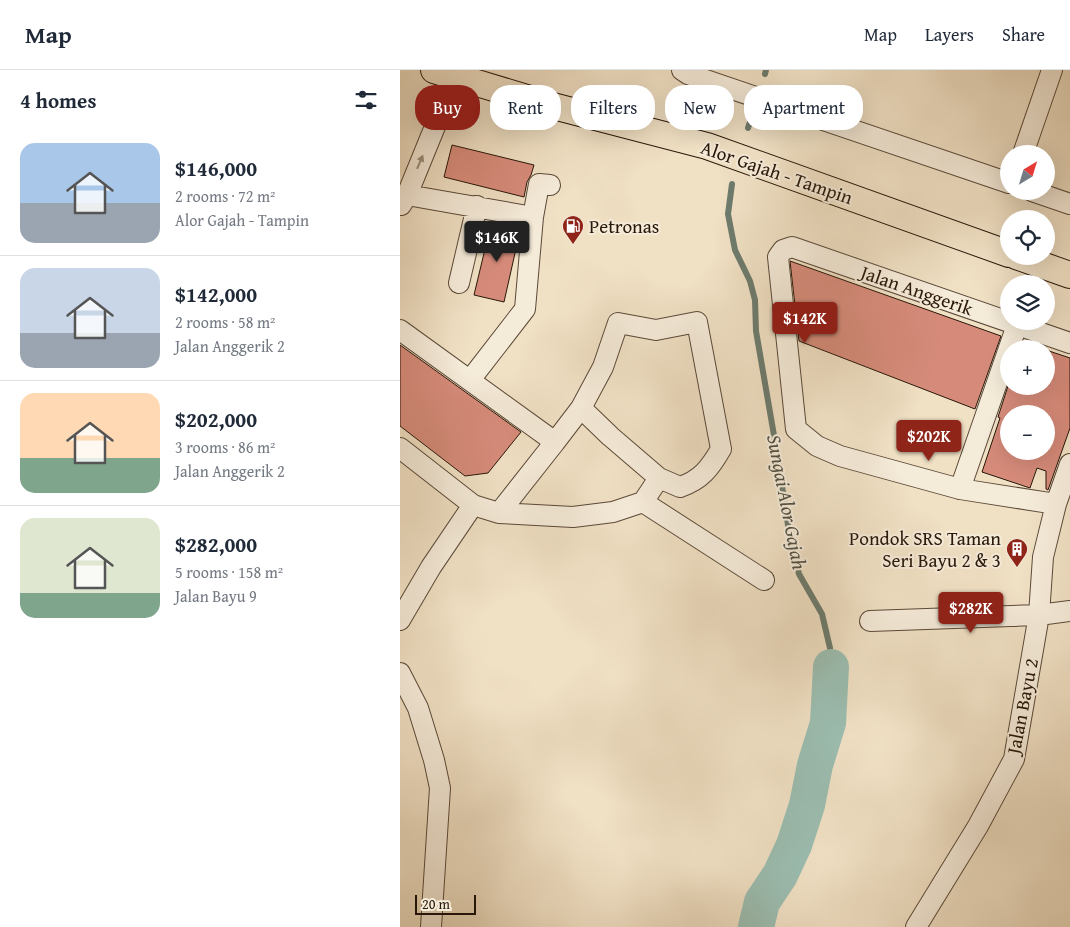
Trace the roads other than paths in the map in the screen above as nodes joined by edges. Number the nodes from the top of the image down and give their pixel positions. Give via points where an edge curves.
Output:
1 (1052, 70) edge
2 (446, 72) edge
3 (685, 72) edge
4 (1026, 145) edge
5 (1000, 180) edge
6 (550, 185) dead end
7 (1055, 199) edge
8 (403, 200) edge
9 (1070, 204) edge
10 (478, 206) junction
11 (533, 217) junction
12 (1000, 251) edge
13 (1042, 265) edge
14 (1070, 275) edge
15 (459, 283) dead end
16 (1000, 319) edge
17 (400, 330) edge
18 (1015, 330) edge
19 (1032, 330) edge
20 (1070, 343) edge
21 (470, 380) junction
22 (581, 408) junction
23 (555, 442) junction
24 (400, 448) edge
25 (1070, 464) edge
26 (659, 478) junction
27 (960, 489) junction
28 (643, 502) junction
29 (1056, 504) junction
30 (473, 506) junction
31 (499, 514) junction
32 (764, 580) dead end
33 (1070, 611) edge
34 (1039, 614) junction
35 (400, 620) edge
36 (870, 620) dead end
37 (400, 673) edge
38 (431, 927) edge
39 (916, 927) edge

1 - 4 street
8 -> 2 street
2 - 12 main road, Alor Gajah - Tampin via 553,106 707,146
3 - 5 street
6 - 11 street via 539,184
7 - 9 street
8 - 10 street
10 - 11 street
10 - 15 street
11 - 21 street via 525,308
13 - 14 main road
16 - 27 street, Jalan Anggerik via 792,247 778,257 796,429 817,446 840,456
17 - 21 street
18 - 27 street
19 - 20 street, Jalan Anggerik
21 - 23 street
22 - 23 street
22 - 26 street
22 - 26 street via 603,367 618,323 656,330 697,322 721,449 712,466 693,483 680,487
23 - 31 street
24 - 30 street
25 - 29 street, Jalan Bayu 2
26 - 28 street
27 - 29 street
28 - 31 street via 612,512 573,518
28 - 32 street
29 - 34 street, Jalan Bayu 2 via 1043,557
30 - 31 street
30 - 35 street
33 - 34 street
34 - 36 street
34 - 39 street, Jalan Bayu 2 via 1014,759 978,826
37 - 38 street via 418,708 440,788

